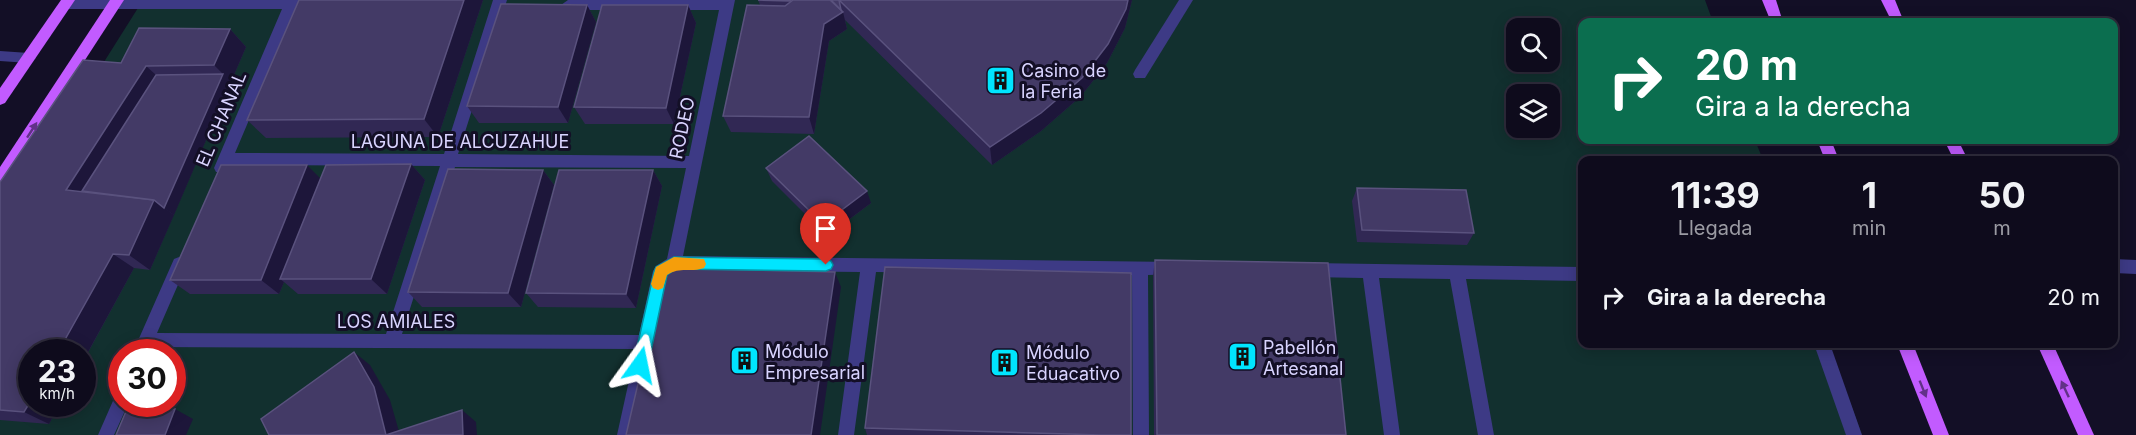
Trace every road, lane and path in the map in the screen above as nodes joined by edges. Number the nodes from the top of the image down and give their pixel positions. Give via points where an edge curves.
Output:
1 (1186, 0) edge
2 (1768, 0) edge
3 (1888, 0) edge
4 (67, 2) edge
5 (116, 2) edge
6 (292, 2) edge
7 (503, 3) edge
8 (727, 3) edge
9 (553, 5) edge
10 (1776, 18) edge
11 (1896, 18) edge
12 (0, 56) edge
13 (29, 58) junction
14 (1140, 74) dead end
15 (0, 99) edge
16 (225, 159) junction
17 (450, 160) junction
18 (695, 162) junction
19 (0, 179) edge
20 (215, 180) edge
21 (183, 255) edge
22 (869, 266) junction
23 (2118, 266) edge
24 (667, 267) junction
25 (2136, 267) edge
26 (1140, 269) junction
27 (1187, 269) edge
28 (1292, 270) edge
29 (1370, 271) junction
30 (1457, 272) junction
31 (1578, 274) edge
32 (147, 339) edge
33 (392, 341) junction
34 (645, 342) junction
35 (186, 345) edge
36 (1822, 348) edge
37 (1907, 348) edge
38 (2047, 348) edge
39 (114, 417) edge
40 (106, 435) edge
41 (625, 435) edge
42 (846, 435) edge
43 (1141, 435) edge
44 (1392, 435) edge
45 (1486, 435) edge
46 (1854, 435) edge
47 (1941, 435) edge
48 (2086, 435) edge

1 - 14 street
2 - 10 main road
3 - 11 main road
4 - 5 street
4 - 13 main road
5 - 6 street
19 -> 5 main road
6 - 16 street, EL CHANAL
7 - 17 street
8 - 9 street
8 - 18 street, RODEO
12 - 13 street
13 - 15 main road
16 - 17 street, LAGUNA DE ALCUZAHUE
16 - 20 street, EL CHANAL
17 - 18 street, LAGUNA DE ALCUZAHUE
17 - 33 street
18 - 24 street, RODEO
21 - 32 street
22 - 24 street
22 - 26 street
22 - 42 street
23 - 25 street
24 - 34 street, RODEO
26 - 27 street
26 - 43 street
28 - 29 street
29 - 30 street
29 - 44 street
30 - 31 street
30 - 45 street
33 - 34 street, LOS AMIALES
33 - 35 street, LOS AMIALES
34 - 41 street, RODEO
36 - 46 street
37 -> 47 main road
48 -> 38 main road
39 - 40 street

